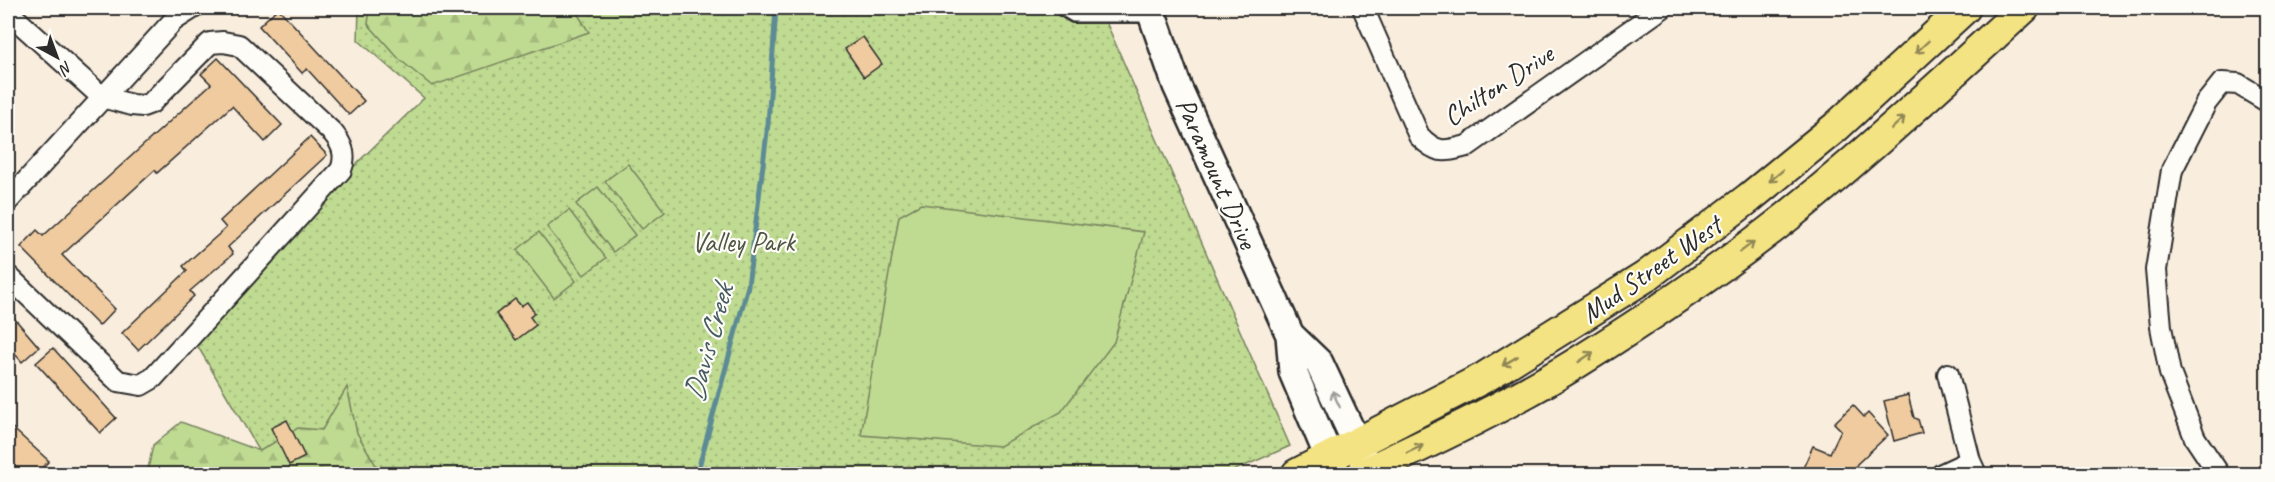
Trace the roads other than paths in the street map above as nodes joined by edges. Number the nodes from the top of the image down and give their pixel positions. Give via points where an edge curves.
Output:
1 (193, 8) edge
2 (1058, 8) edge
3 (1363, 8) edge
4 (1662, 8) edge
5 (1965, 8) edge
6 (2025, 8) edge
7 (8, 12) edge
8 (1152, 12) edge
9 (102, 97) junction
10 (2268, 102) edge
11 (8, 201) edge
12 (8, 276) edge
13 (1290, 335) junction
14 (1948, 374) dead end
15 (1356, 443) junction
16 (1333, 466) edge
17 (1973, 468) edge
18 (1367, 473) edge
19 (1297, 474) edge
20 (1942, 474) edge
21 (2219, 474) edge

1 - 9 street via 174,20
2 - 8 lane via 1073,17
3 - 4 street, Chilton Drive via 1419,135 1431,148 1446,152 1467,146
5 -> 15 main road, Mud Street West via 1836,127 1645,278 1485,377
18 -> 6 main road, Mud Street West via 1574,365 1706,277 1865,153
7 - 9 street
8 - 13 main road, Paramount Drive via 1177,86
9 - 11 street
9 - 12 street via 132,105 149,104 210,43 239,45 341,142 343,164 153,378 141,385 118,381
10 - 21 street via 2238,84 2222,84 2206,103 2172,170 2156,270 2169,373 2195,438
15 -> 13 main road, Paramount Drive via 1319,363
13 - 16 main road, Paramount Drive via 1293,372
14 - 17 street
15 - 16 main road, Mud Street West
15 - 18 main road, Paramount Drive
16 - 19 main road, Mud Street West
17 - 20 street

